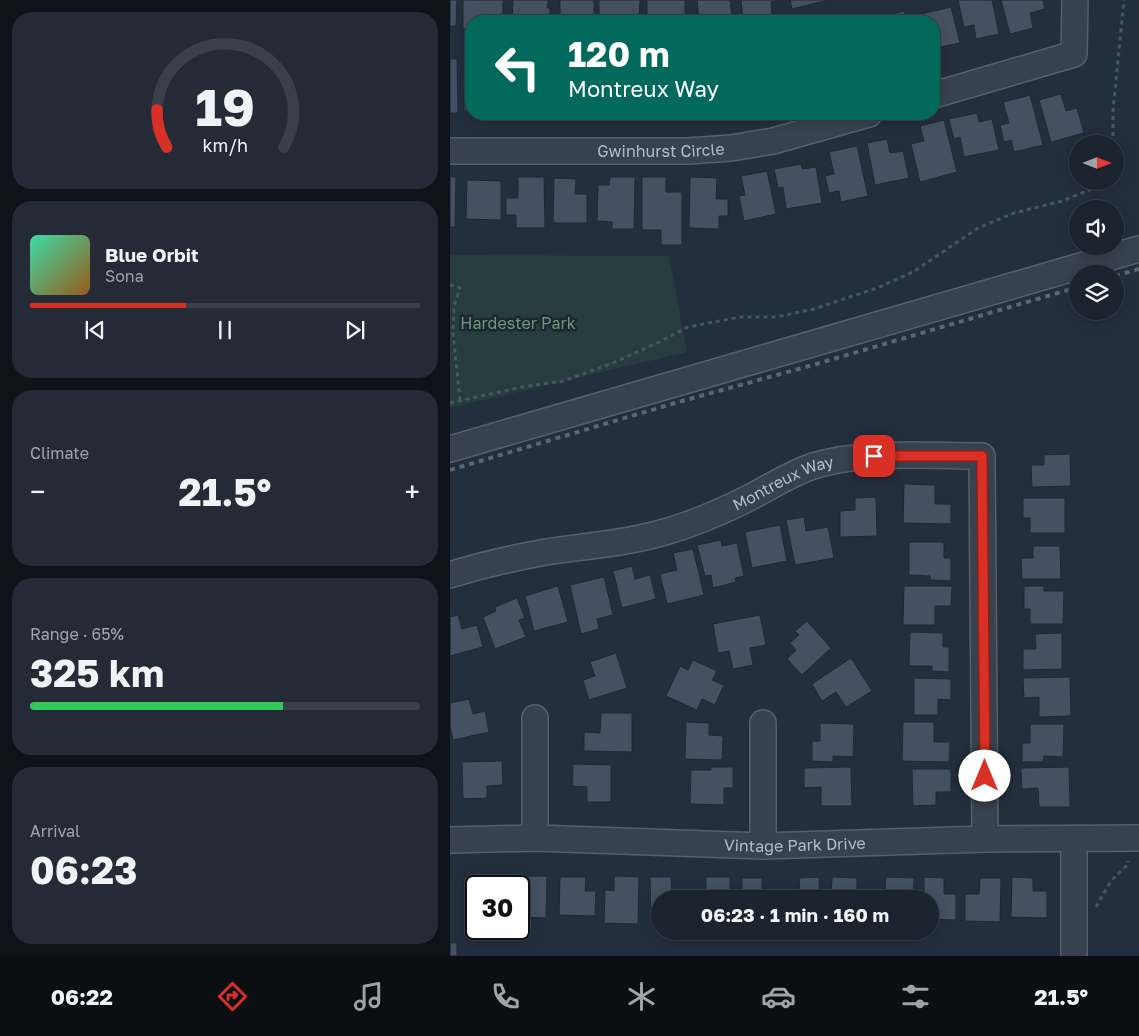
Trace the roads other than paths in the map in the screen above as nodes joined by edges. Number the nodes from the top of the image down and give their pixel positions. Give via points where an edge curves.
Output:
1 (1075, 0) edge
2 (940, 93) edge
3 (848, 120) edge
4 (450, 151) edge
5 (1139, 249) edge
6 (450, 449) edge
7 (450, 575) edge
8 (535, 718) dead end
9 (763, 723) dead end
10 (535, 838) junction
11 (1139, 838) edge
12 (985, 839) junction
13 (1074, 839) junction
14 (450, 840) edge
15 (763, 846) junction
16 (1074, 956) edge

1 - 2 street via 1074,54
3 - 4 street, Gwinhurst Circle via 773,141 731,148 689,151
5 - 6 street
7 - 12 street, Montreux Way via 509,559 616,544 662,533 715,514 792,474 832,461 874,456 982,456
8 - 10 street
9 - 15 street
10 - 14 street, Vintage Park Drive
10 - 15 street, Vintage Park Drive
11 - 13 street, Vintage Park Drive
12 - 13 street, Vintage Park Drive
12 - 15 street, Vintage Park Drive
13 - 16 street

